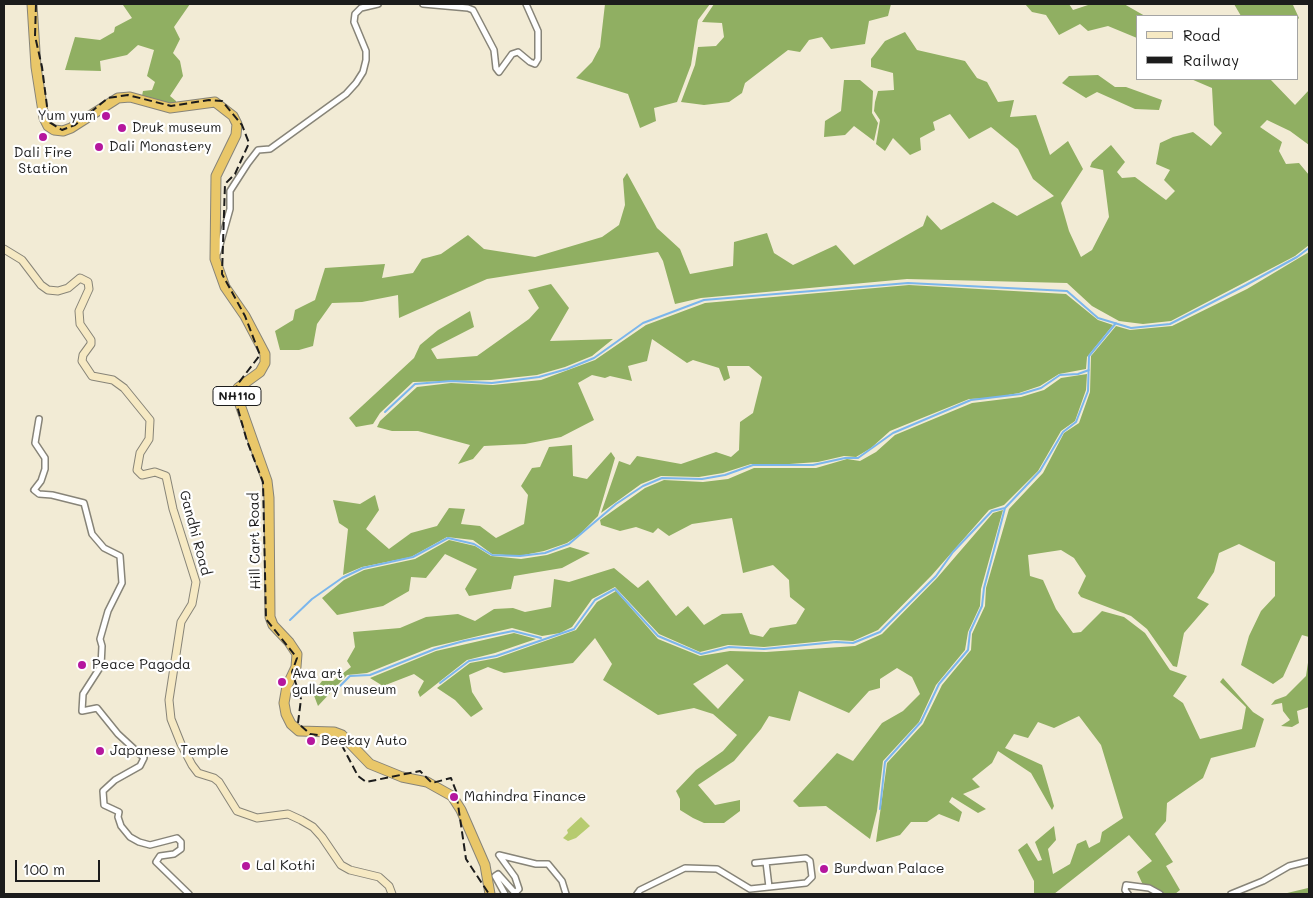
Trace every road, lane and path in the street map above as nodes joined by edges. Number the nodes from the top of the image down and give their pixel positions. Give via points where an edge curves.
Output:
1 (32, 4) edge
2 (378, 4) edge
3 (423, 4) edge
4 (526, 4) edge
5 (4, 249) edge
6 (216, 259) junction
7 (39, 419) dead end
8 (1309, 861) edge
9 (766, 862) junction
10 (755, 863) dead end
11 (769, 887) junction
12 (189, 894) edge
13 (392, 894) edge
14 (490, 894) edge
15 (505, 894) edge
16 (566, 894) edge
17 (637, 894) edge
18 (1128, 894) edge
19 (1160, 894) edge
20 (1231, 894) edge

1 - 6 highway, Hill Cart Road / NH110 via 36,67 44,118 54,130 71,128 118,98 130,97 170,108 215,102 233,116 237,124 236,135 216,176
2 - 6 street via 361,8 355,14 354,22 366,51 363,72 356,83 346,94 270,149 258,150 235,182 230,191 226,227
3 - 4 street via 473,10 494,50 499,72 512,54 518,52 535,64 538,59 538,31
5 - 13 main road, Gandhi Road via 22,260 41,286 48,290 68,288 80,278 88,282 89,289 79,311 80,324 91,344 82,361 92,376 113,380 124,388 150,420 149,439 140,453 137,470 142,475 155,472 166,476 196,582 192,604 181,622 168,700 180,744 192,765 198,773 219,782 237,811 257,818 288,814 301,820 318,832 340,865 379,877
6 - 14 highway, Hill Cart Road / NH110 via 225,287 265,354 260,372 238,388 237,396 264,472 269,498 270,617 297,654 298,661 286,686 284,703 290,724 299,732 342,735 370,764 402,777 426,782 452,796 485,865
7 - 12 street via 35,443 45,458 45,469 34,490 39,494 84,503 92,534 104,548 120,556 122,583 108,610 100,639 101,666 83,694 82,710 96,708 144,758 140,766 103,791 104,804 119,812 122,826 130,837 139,842 150,845 177,838 182,842 181,849 174,854 160,856 156,862
8 - 20 street via 1289,866 1264,881
9 - 10 street
9 - 11 street
9 - 11 street via 806,858 810,861 812,877 806,883
11 - 17 street via 750,889 717,869 686,868
15 - 16 street via 495,876 498,874 515,893 519,889 515,877 499,856 548,864 562,881
18 - 19 street via 1126,884 1149,888

